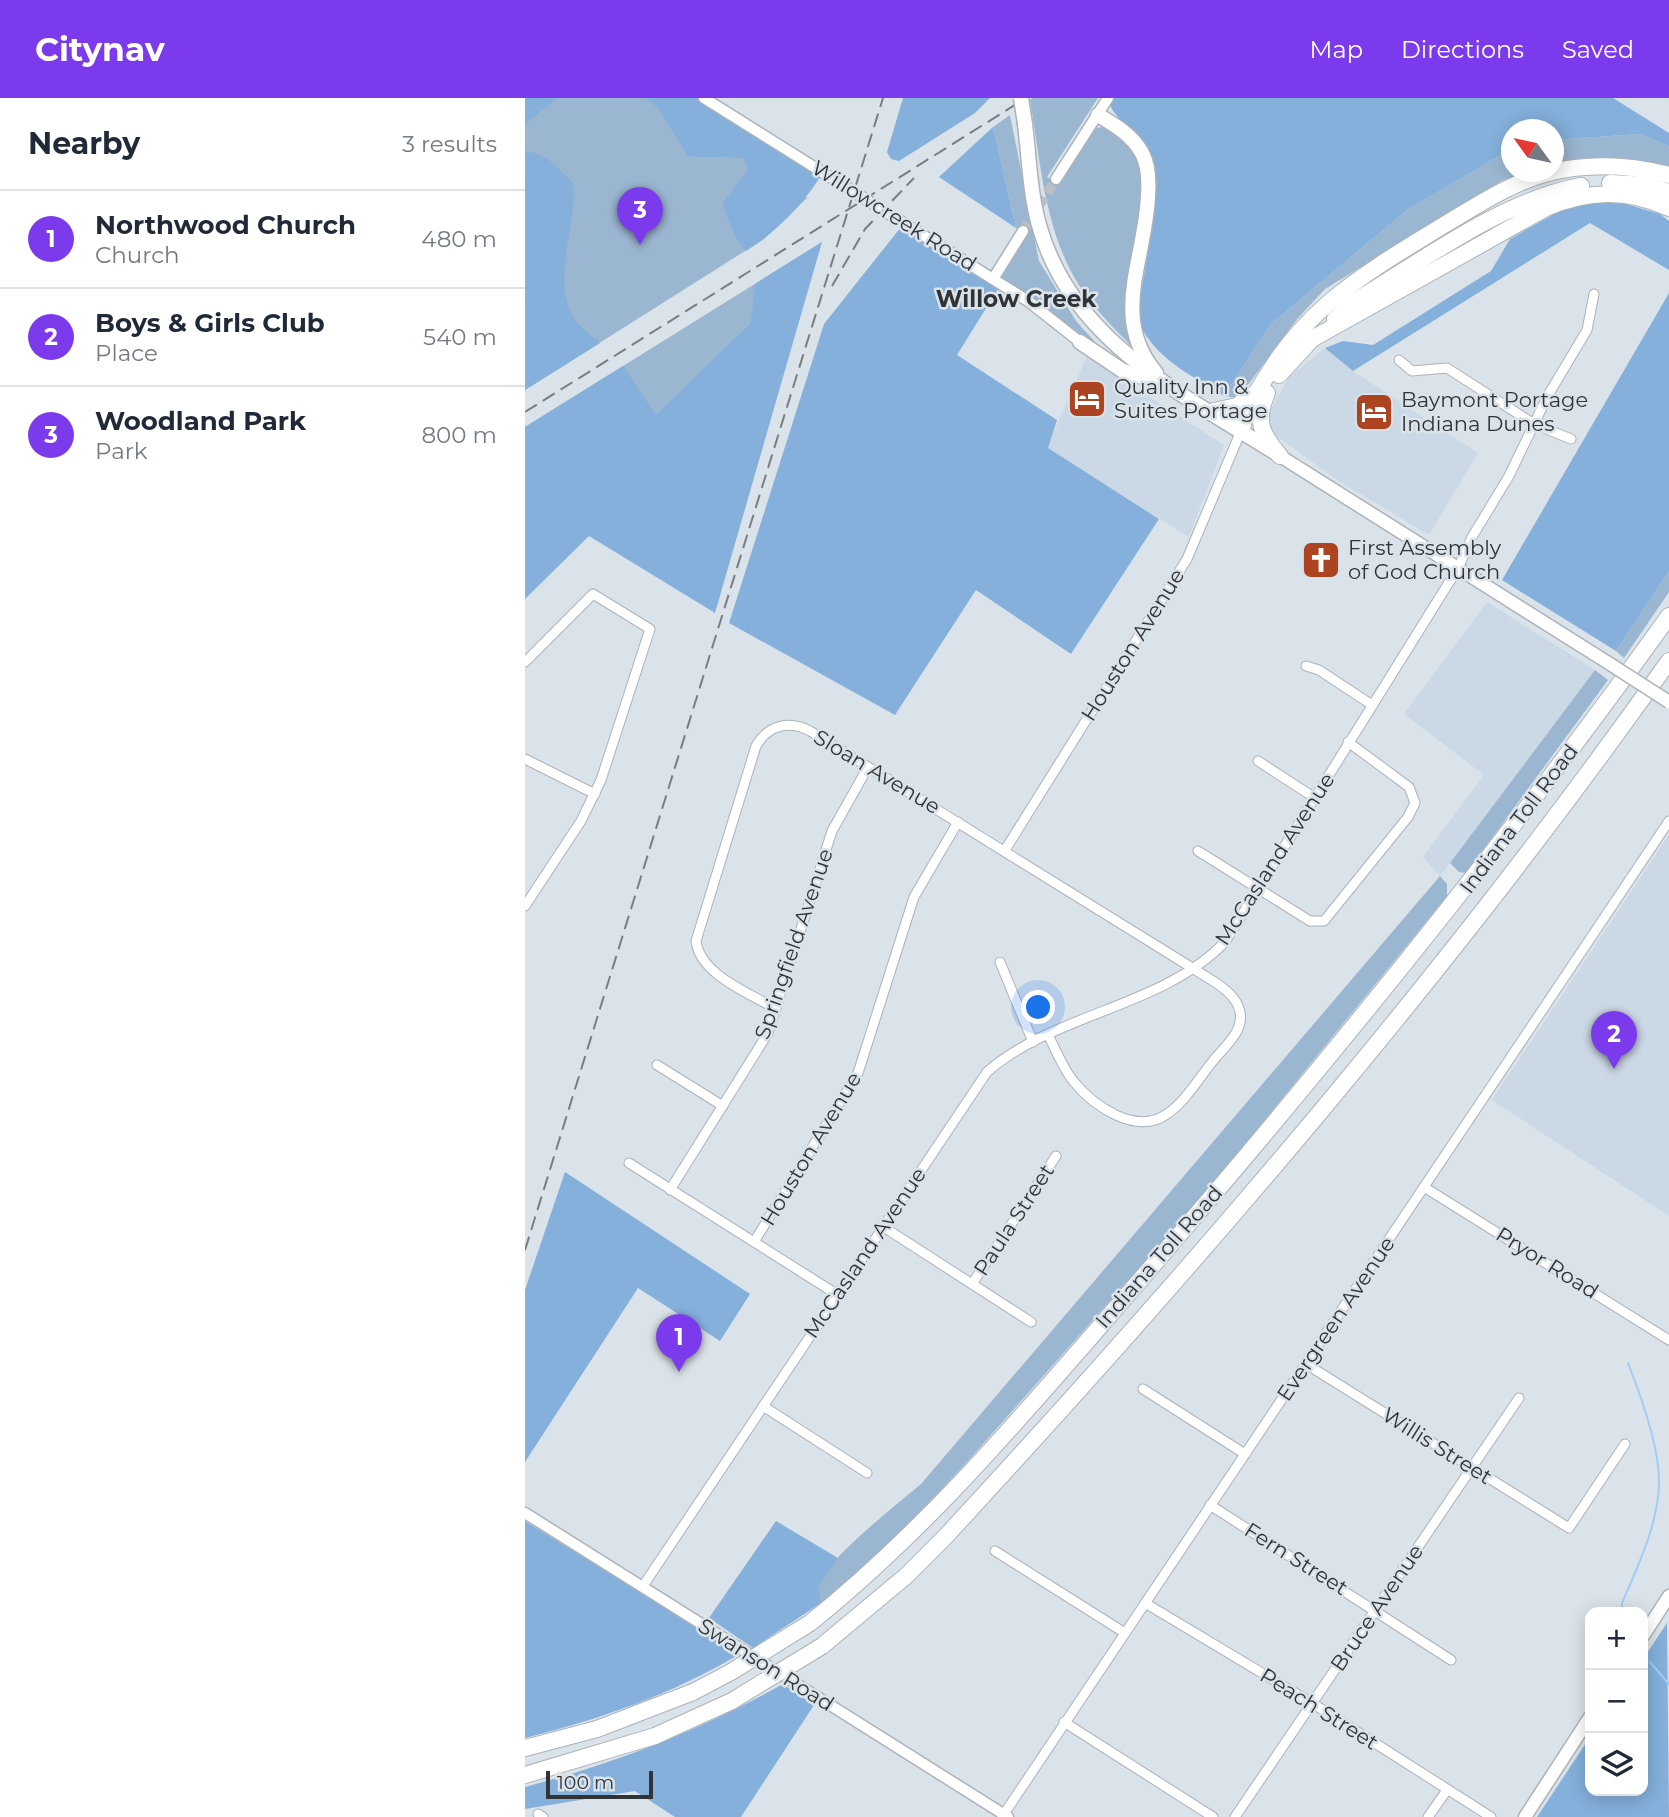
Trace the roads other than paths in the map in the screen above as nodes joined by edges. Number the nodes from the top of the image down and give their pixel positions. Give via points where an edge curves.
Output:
1 (704, 98) edge
2 (1021, 98) edge
3 (1108, 98) edge
4 (1098, 115) junction
5 (1669, 176) edge
6 (1056, 179) tunnel mouth
7 (1669, 184) edge
8 (1669, 192) edge
9 (1669, 208) edge
10 (1023, 231) tunnel mouth
11 (993, 278) junction
12 (1594, 294) dead end
13 (1321, 309) junction
14 (1312, 339) junction
15 (1080, 342) joint
16 (1399, 360) dead end
17 (1166, 384) junction
18 (1264, 389) junction
19 (1210, 412) junction
20 (1534, 424) junction
21 (1241, 431) junction
22 (1571, 439) dead end
23 (1280, 456) junction
24 (1458, 568) junction
25 (1669, 616) edge
26 (1669, 661) edge
27 (525, 662) edge
28 (1306, 666) dead end
29 (1669, 702) edge
30 (1371, 705) junction
31 (1348, 742) junction
32 (525, 759) edge
33 (1258, 761) dead end
34 (868, 767) junction
35 (594, 794) junction
36 (1315, 798) junction
37 (1669, 821) edge
38 (958, 822) junction
39 (1005, 850) junction
40 (1198, 851) dead end
41 (1258, 890) junction
42 (525, 906) edge
43 (1000, 962) dead end
44 (1194, 969) junction
45 (776, 1009) junction
46 (1048, 1035) junction
47 (1033, 1042) junction
48 (657, 1065) dead end
49 (723, 1107) junction
50 (1056, 1156) dead end
51 (629, 1163) dead end
52 (1424, 1188) junction
53 (670, 1190) junction
54 (882, 1226) junction
55 (754, 1242) junction
56 (972, 1284) junction
57 (838, 1295) junction
58 (1031, 1322) dead end
59 (1669, 1340) edge
60 (1306, 1364) junction
61 (1143, 1389) dead end
62 (1519, 1398) dead end
63 (763, 1406) junction
64 (1625, 1444) dead end
65 (1245, 1454) junction
66 (1472, 1468) junction
67 (867, 1473) dead end
68 (1210, 1505) junction
69 (525, 1513) edge
70 (995, 1551) dead end
71 (643, 1586) junction
72 (1669, 1596) edge
73 (1145, 1603) junction
74 (1376, 1609) junction
75 (1648, 1628) edge
76 (1125, 1633) junction
77 (1451, 1660) dead end
78 (1312, 1703) junction
79 (1064, 1722) junction
80 (1585, 1725) edge
81 (525, 1748) edge
82 (525, 1775) edge
83 (1447, 1790) junction
84 (1004, 1816) edge
85 (1213, 1817) edge
86 (1235, 1817) edge
87 (1428, 1817) edge
88 (1491, 1817) edge
89 (1525, 1817) edge

1 - 11 street, Willowcreek Road
2 - 17 main road, bridge via 1034,200 1050,255 1081,309 1101,332
3 - 4 street
4 - 6 street
4 - 17 main road via 1134,141 1144,156 1148,208 1131,321 1147,360
5 - 13 highway via 1606,167 1571,169 1525,180 1377,265
7 - 13 highway via 1598,175 1554,181 1525,191 1353,296
8 - 14 highway via 1646,185 1593,184 1535,197 1352,303
9 - 14 highway via 1626,194 1574,196 1524,219
10 - 11 street
11 - 15 street, Willowcreek Road
12 - 20 street, McCasland Avenue via 1587,330
13 - 18 highway via 1291,339
14 - 18 highway
15 - 17 main road via 1122,371
16 - 20 street via 1412,372 1447,368
17 - 19 main road
18 - 19 highway via 1237,406
18 - 21 highway
18 - 23 highway via 1260,426
19 - 21 main road
20 - 22 street
20 - 24 street, McCasland Avenue
21 - 23 main road
21 - 39 street, Houston Avenue via 1187,559
23 - 24 main road
24 - 29 main road, bridge
24 - 30 street, McCasland Avenue
25 - 81 highway, Indiana Toll Road, bridge via 1468,887 1247,1156 927,1519 810,1623 731,1672 609,1725
26 - 82 highway, Indiana Toll Road, bridge via 1488,902 1250,1192 906,1576 822,1646 732,1701 655,1736
27 - 35 street via 593,594 650,629
28 - 30 street
30 - 31 street, McCasland Avenue
31 - 36 street, McCasland Avenue
31 - 41 street via 1409,787 1415,797 1413,810 1324,921 1310,922
32 - 35 street
33 - 36 street
34 - 38 street, Sloan Avenue
34 - 45 street, Springfield Avenue via 832,831
34 - 45 street, Sloan Avenue via 800,726 777,727 756,746 696,941 708,967
35 - 42 street
36 - 41 street, McCasland Avenue
37 - 52 street, Evergreen Avenue
38 - 39 street, Sloan Avenue
38 - 55 street, Houston Avenue via 914,897 858,1073
39 - 44 street, Sloan Avenue
40 - 41 street
41 - 44 street, McCasland Avenue via 1224,942
43 - 47 street
44 - 46 street, McCasland Avenue
44 - 46 street, Sloan Avenue via 1231,994 1239,1007 1240,1026 1167,1115 1132,1121 1101,1106 1073,1081
45 - 49 street, Springfield Avenue via 768,1033
46 - 47 street, McCasland Avenue
47 - 54 street, McCasland Avenue via 1002,1058 987,1072
48 - 49 street
49 - 53 street, Springfield Avenue
50 - 56 street, Paula Street
51 - 53 street
52 - 59 street, Pryor Road
52 - 60 street, Evergreen Avenue
53 - 55 street
54 - 56 street
54 - 57 street, McCasland Avenue
55 - 57 street
56 - 58 street
57 - 63 street, McCasland Avenue
60 - 65 street, Evergreen Avenue
60 - 66 street, Willis Street
61 - 65 street
62 - 66 street, Bruce Avenue
63 - 67 street
63 - 71 street, McCasland Avenue
64 - 66 street, Willis Street via 1569,1528
65 - 68 street, Evergreen Avenue
66 - 74 street, Bruce Avenue
68 - 73 street, Evergreen Avenue
68 - 74 street, Fern Street
69 - 71 street, Swanson Road
70 - 76 street
71 - 84 street, Swanson Road
72 - 75 main road
73 - 76 street, Evergreen Avenue
73 - 78 street, Peach Street
74 - 77 street, Fern Street
74 - 78 street, Bruce Avenue
76 - 79 street, Evergreen Avenue
78 - 83 street, Peach Street
78 - 86 street, Bruce Avenue
79 - 84 street, Evergreen Avenue
79 - 85 street
80 - 89 main road
83 - 87 street
83 - 88 street, Peach Street

